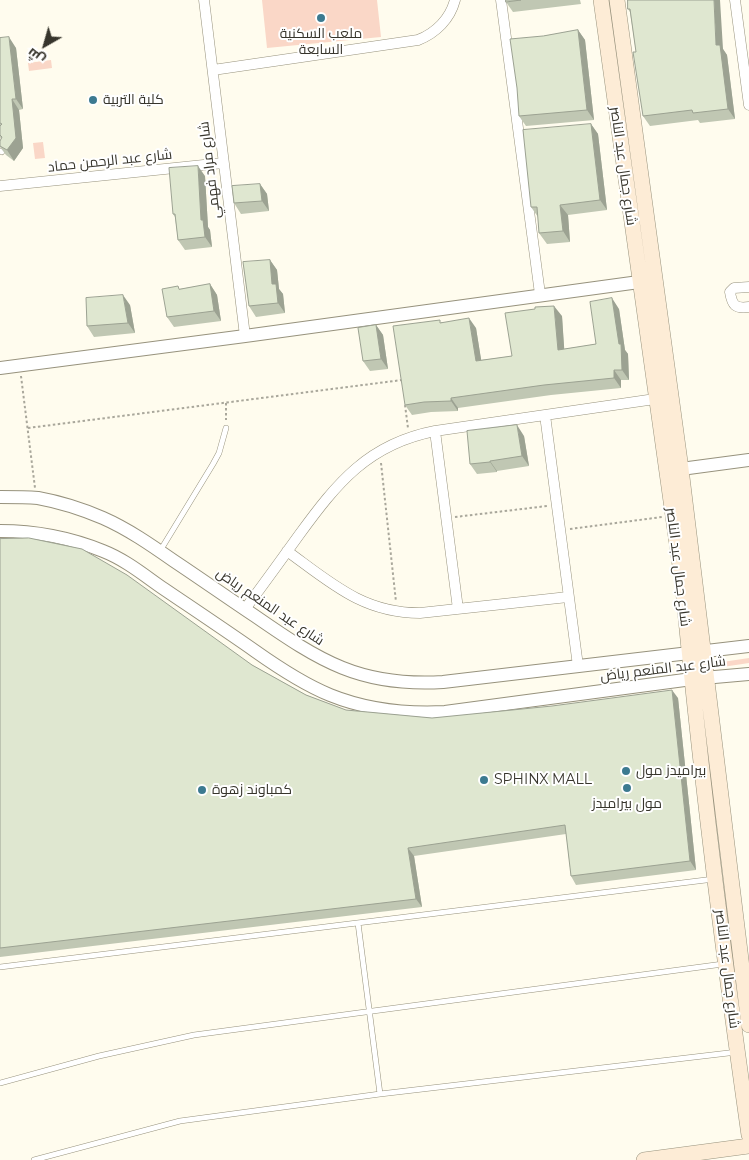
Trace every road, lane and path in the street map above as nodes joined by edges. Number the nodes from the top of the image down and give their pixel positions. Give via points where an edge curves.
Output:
1 (204, 0) edge
2 (455, 0) edge
3 (501, 0) edge
4 (601, 0) edge
5 (617, 0) edge
6 (735, 0) edge
7 (744, 31) edge
8 (212, 70) junction
9 (749, 105) edge
10 (223, 163) junction
11 (0, 186) edge
12 (639, 282) junction
13 (749, 287) edge
14 (540, 294) junction
15 (749, 307) edge
16 (245, 336) junction
17 (20, 366) junction
18 (0, 368) edge
19 (402, 380) edge
20 (404, 399) edge
21 (656, 399) junction
22 (226, 403) junction
23 (545, 415) junction
24 (28, 428) junction
25 (226, 428) joint
26 (435, 431) junction
27 (409, 437) junction
28 (380, 451) junction
29 (749, 460) edge
30 (681, 469) junction
31 (0, 497) edge
32 (36, 498) junction
33 (556, 505) junction
34 (672, 516) junction
35 (446, 518) junction
36 (0, 531) edge
37 (560, 531) junction
38 (160, 551) junction
39 (288, 551) junction
40 (568, 597) junction
41 (245, 609) junction
42 (458, 609) junction
43 (398, 612) junction
44 (749, 646) edge
45 (696, 652) junction
46 (578, 666) junction
47 (749, 674) edge
48 (699, 679) junction
49 (716, 878) junction
50 (358, 923) junction
51 (739, 962) edge
52 (0, 967) edge
53 (370, 1010) junction
54 (749, 1026) edge
55 (737, 1052) junction
56 (0, 1083) edge
57 (380, 1094) junction
58 (747, 1108) edge
59 (749, 1135) edge
60 (749, 1146) edge
61 (34, 1160) edge
62 (644, 1160) edge

1 - 8 street, شارع مراد فهمي
2 - 8 street via 441,26 418,40
3 - 14 street
4 - 12 main road, شارع جمال عبد الناصر
5 - 30 main road, شارع جمال عبد الناصر
6 - 7 street
7 - 9 street
8 - 10 street, شارع مراد فهمي
10 - 11 street, شارع عبد الرحمن حماد
10 - 16 street, شارع مراد فهمي
12 - 14 street
12 - 21 main road, شارع جمال عبد الناصر
13 - 15 street via 734,288 730,292 734,305
14 - 16 street
16 - 17 street
17 - 18 street
17 - 24 path
19 - 22 path
20 - 27 path
21 - 23 street
21 - 34 main road, شارع جمال عبد الناصر
22 - 24 path
22 - 25 path
23 - 26 street
23 - 33 street
24 - 32 path
25 - 38 lane via 219,453
26 - 27 street
26 - 35 street
27 - 28 street
28 - 39 street via 353,470 330,493
28 - 43 path
29 - 30 street
30 - 45 main road, شارع جمال عبد الناصر
31 - 32 street, شارع عبد المنعم رياض
32 - 38 street, شارع عبد المنعم رياض via 104,518
33 - 35 path
33 - 37 street
34 - 37 path
34 - 45 main road, شارع جمال عبد الناصر
35 - 42 street
36 - 48 street, شارع عبد المنعم رياض via 54,536 105,552 296,678 331,696 368,707 406,712 445,712
37 - 40 street
38 - 41 street, شارع عبد المنعم رياض
39 - 41 street
39 - 43 street via 357,600
40 - 42 street
40 - 46 street
41 - 46 street, شارع عبد المنعم رياض via 313,655 343,669 376,678 426,683
42 - 43 street
44 - 45 street, شارع عبد المنعم رياض
45 - 46 street, شارع عبد المنعم رياض
45 - 48 main road, شارع جمال عبد الناصر
47 - 48 street, شارع عبد المنعم رياض
48 - 49 main road, شارع جمال عبد الناصر
48 - 51 main road, شارع جمال عبد الناصر
49 - 50 lane
49 - 51 main road, شارع جمال عبد الناصر
50 - 52 lane
50 - 53 lane
51 - 53 lane
51 - 54 main road, شارع جمال عبد الناصر
51 - 55 main road, شارع جمال عبد الناصر
53 - 56 lane via 194,1034
53 - 57 lane
55 - 57 lane
55 - 58 main road, شارع جمال عبد الناصر
57 - 61 lane via 180,1121
58 - 59 main road, شارع جمال عبد الناصر
60 - 62 main road

